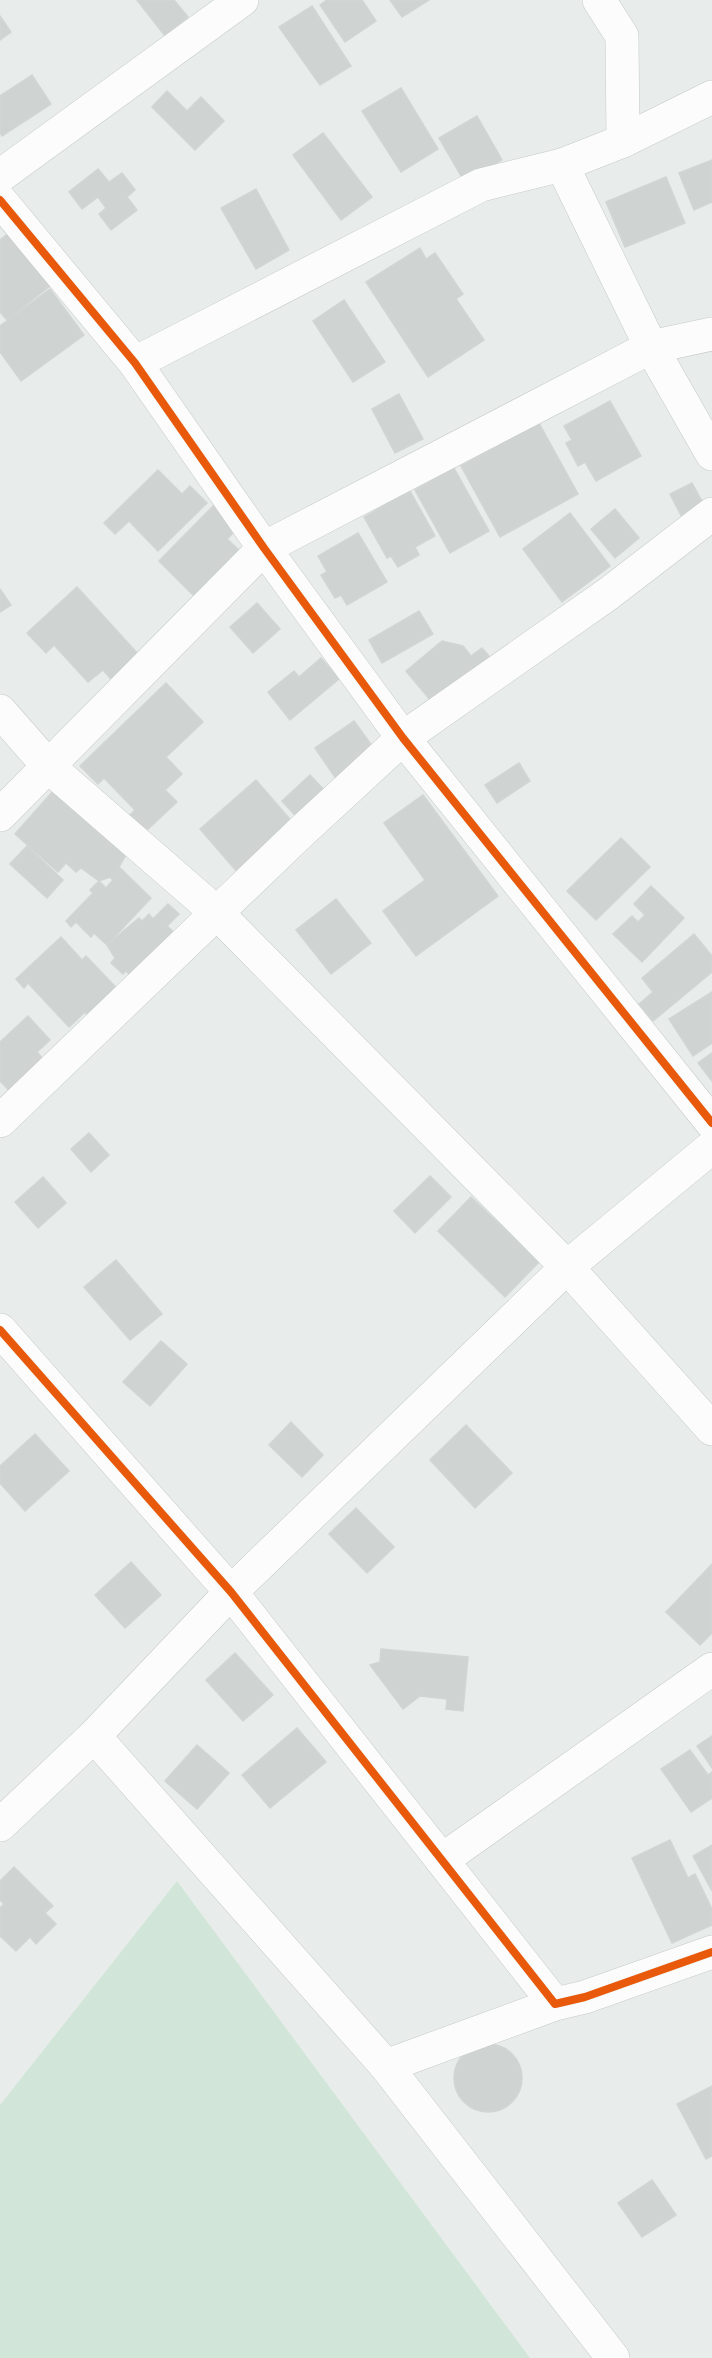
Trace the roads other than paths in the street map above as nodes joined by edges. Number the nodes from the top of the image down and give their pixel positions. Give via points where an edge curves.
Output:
1 (242, 0) edge
2 (599, 0) edge
3 (712, 97) edge
4 (622, 141) junction
5 (562, 165) junction
6 (0, 176) edge
7 (0, 200) edge
8 (712, 334) edge
9 (651, 346) junction
10 (135, 363) junction
11 (712, 454) edge
12 (712, 514) edge
13 (264, 548) junction
14 (0, 711) edge
15 (403, 738) junction
16 (49, 767) junction
17 (0, 815) edge
18 (217, 913) junction
19 (0, 1121) edge
20 (712, 1123) edge
21 (712, 1147) edge
22 (567, 1267) junction
23 (0, 1330) edge
24 (712, 1429) edge
25 (231, 1592) junction
26 (712, 1669) edge
27 (94, 1736) junction
28 (0, 1825) edge
29 (442, 1860) junction
30 (712, 1952) edge
31 (555, 2004) junction
32 (386, 2066) junction
33 (613, 2358) edge

1 - 6 street
2 - 4 street via 622,36
3 - 4 street
4 - 5 street
5 - 9 street
5 - 10 street via 481,185
7 - 10 street
8 - 9 street
9 - 11 street
9 - 13 street
10 - 13 street
12 - 15 street via 608,594
13 - 15 street
13 - 16 street
14 - 16 street
15 - 18 street
15 - 20 street
16 - 17 street
16 - 18 street
18 - 19 street
18 - 22 street
21 - 22 street
22 - 24 street
22 - 25 street
23 - 25 street
25 - 27 street
25 - 29 street
26 - 29 street
27 - 28 street
27 - 32 street
29 - 31 street
30 - 31 street
31 - 32 street
32 - 33 street

